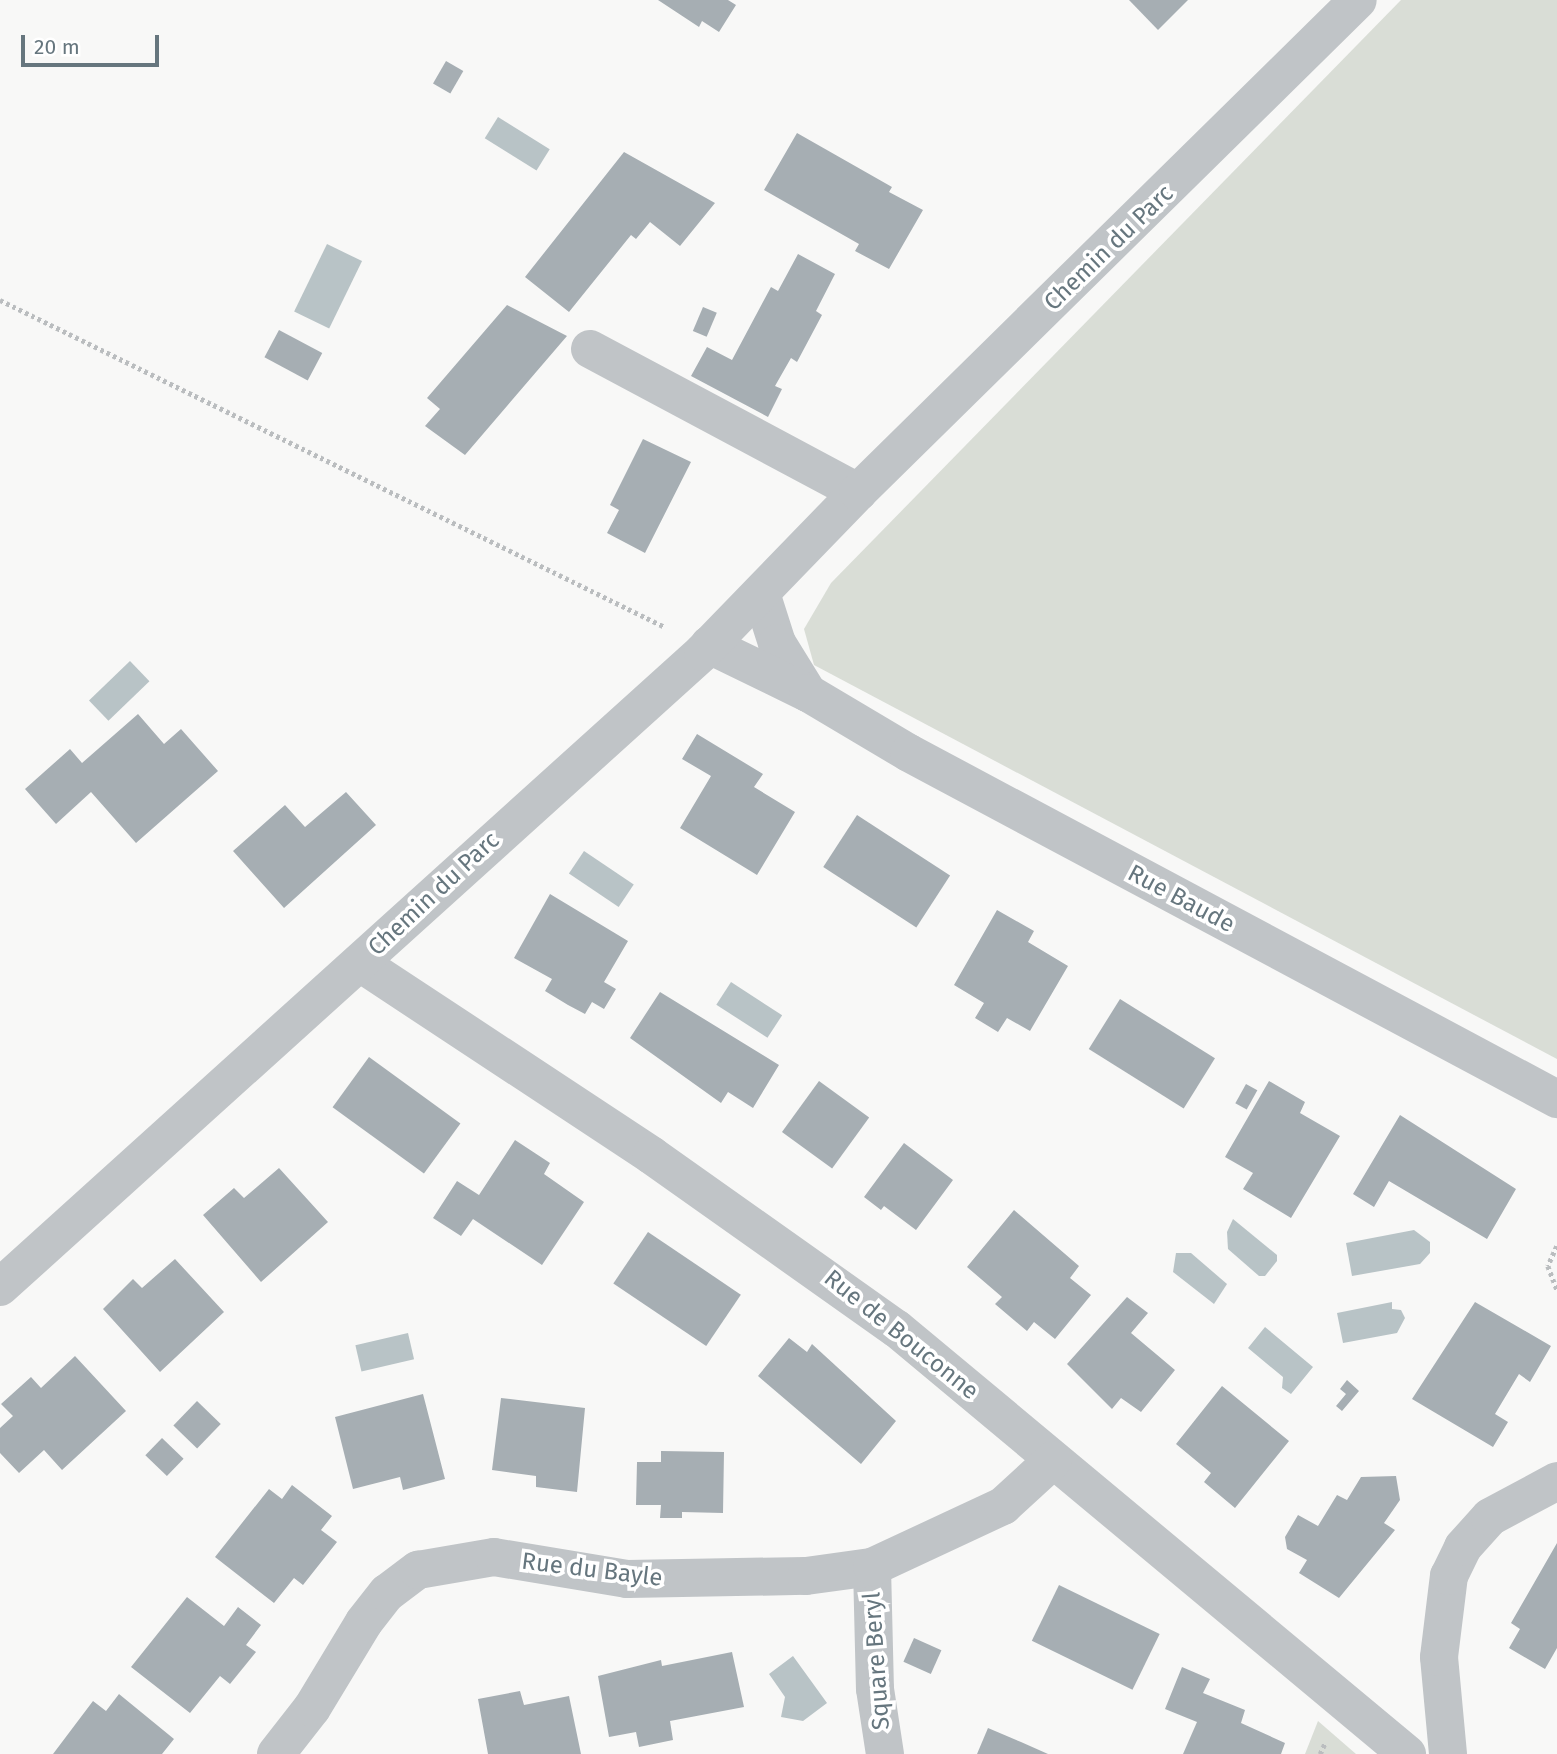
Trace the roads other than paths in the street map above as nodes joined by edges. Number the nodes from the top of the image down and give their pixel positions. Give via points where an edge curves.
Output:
1 (1358, 0) edge
2 (590, 349) dead end
3 (858, 492) junction
4 (761, 593) junction
5 (706, 649) junction
6 (808, 693) junction
7 (360, 963) junction
8 (1557, 1099) edge
9 (0, 1286) edge
10 (1053, 1460) junction
11 (1557, 1481) edge
12 (872, 1567) junction
13 (276, 1754) edge
14 (885, 1754) edge
15 (1407, 1754) edge
16 (1448, 1754) edge

1 - 3 street, Chemin du Parc
2 - 3 street
3 - 4 street, Chemin du Parc
4 - 5 street, Chemin du Parc
4 - 6 street, Rue Baude via 778,643
5 - 6 street, Rue Baude
5 - 7 street, Chemin du Parc via 523,810
6 - 8 street, Rue Baude via 909,753
7 - 9 street, Chemin du Parc
7 - 10 street, Rue de Bouconne via 816,1268 897,1329
10 - 12 street, Rue du Bayle via 1003,1506
10 - 15 street, Rue de Bouconne
11 - 16 street via 1490,1517 1463,1547 1449,1576 1439,1657
12 - 13 street, Rue du Bayle via 806,1576 626,1579 494,1557 418,1570 387,1593 364,1622 312,1708
12 - 14 street, Square Beryl via 875,1689

